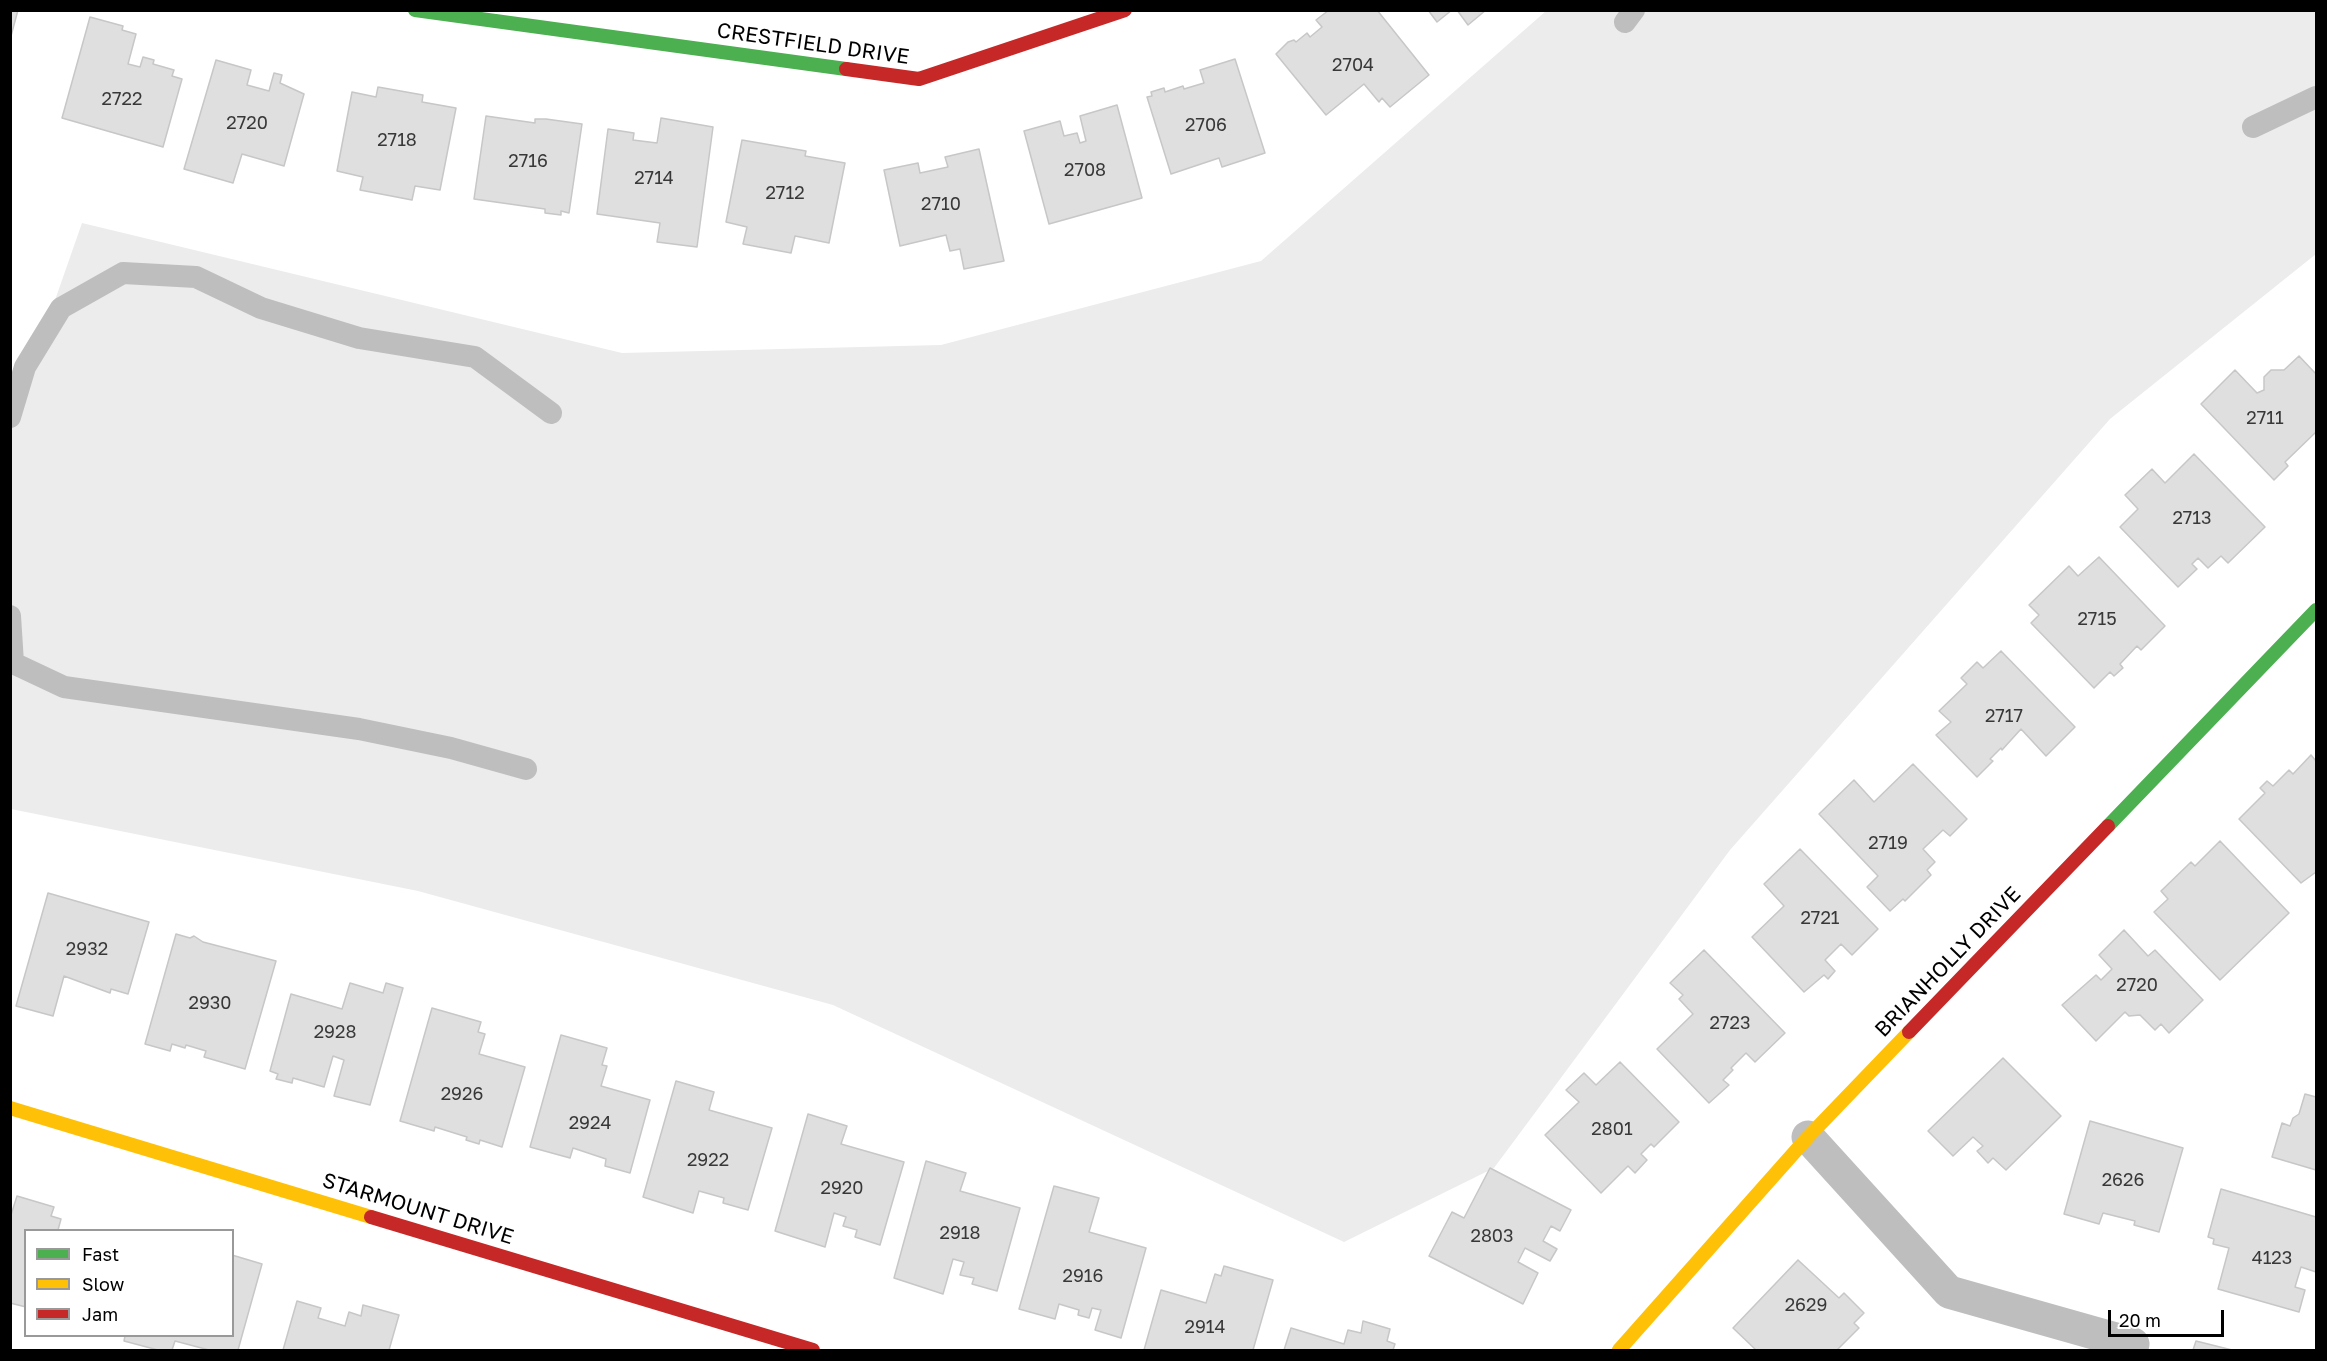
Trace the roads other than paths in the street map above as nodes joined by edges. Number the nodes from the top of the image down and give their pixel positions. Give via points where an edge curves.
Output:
1 (415, 10) edge
2 (1125, 10) edge
3 (2316, 97) edge
4 (2253, 126) dead end
5 (551, 413) dead end
6 (10, 417) edge
7 (2316, 610) edge
8 (10, 616) edge
9 (526, 769) dead end
10 (10, 1108) edge
11 (1808, 1137) junction
12 (2133, 1344) dead end
13 (813, 1350) edge
14 (1618, 1350) edge

1 - 2 street, CRESTFIELD DRIVE via 919,79
3 - 4 lane
5 - 6 lane via 475,357 359,338 261,308 196,277 123,273 61,308 25,367
7 - 11 street, BRIANHOLLY DRIVE
8 - 9 lane via 14,663 64,687 359,729
10 - 13 street, STARMOUNT DRIVE
11 - 12 street via 1949,1292
11 - 14 street, BRIANHOLLY DRIVE

